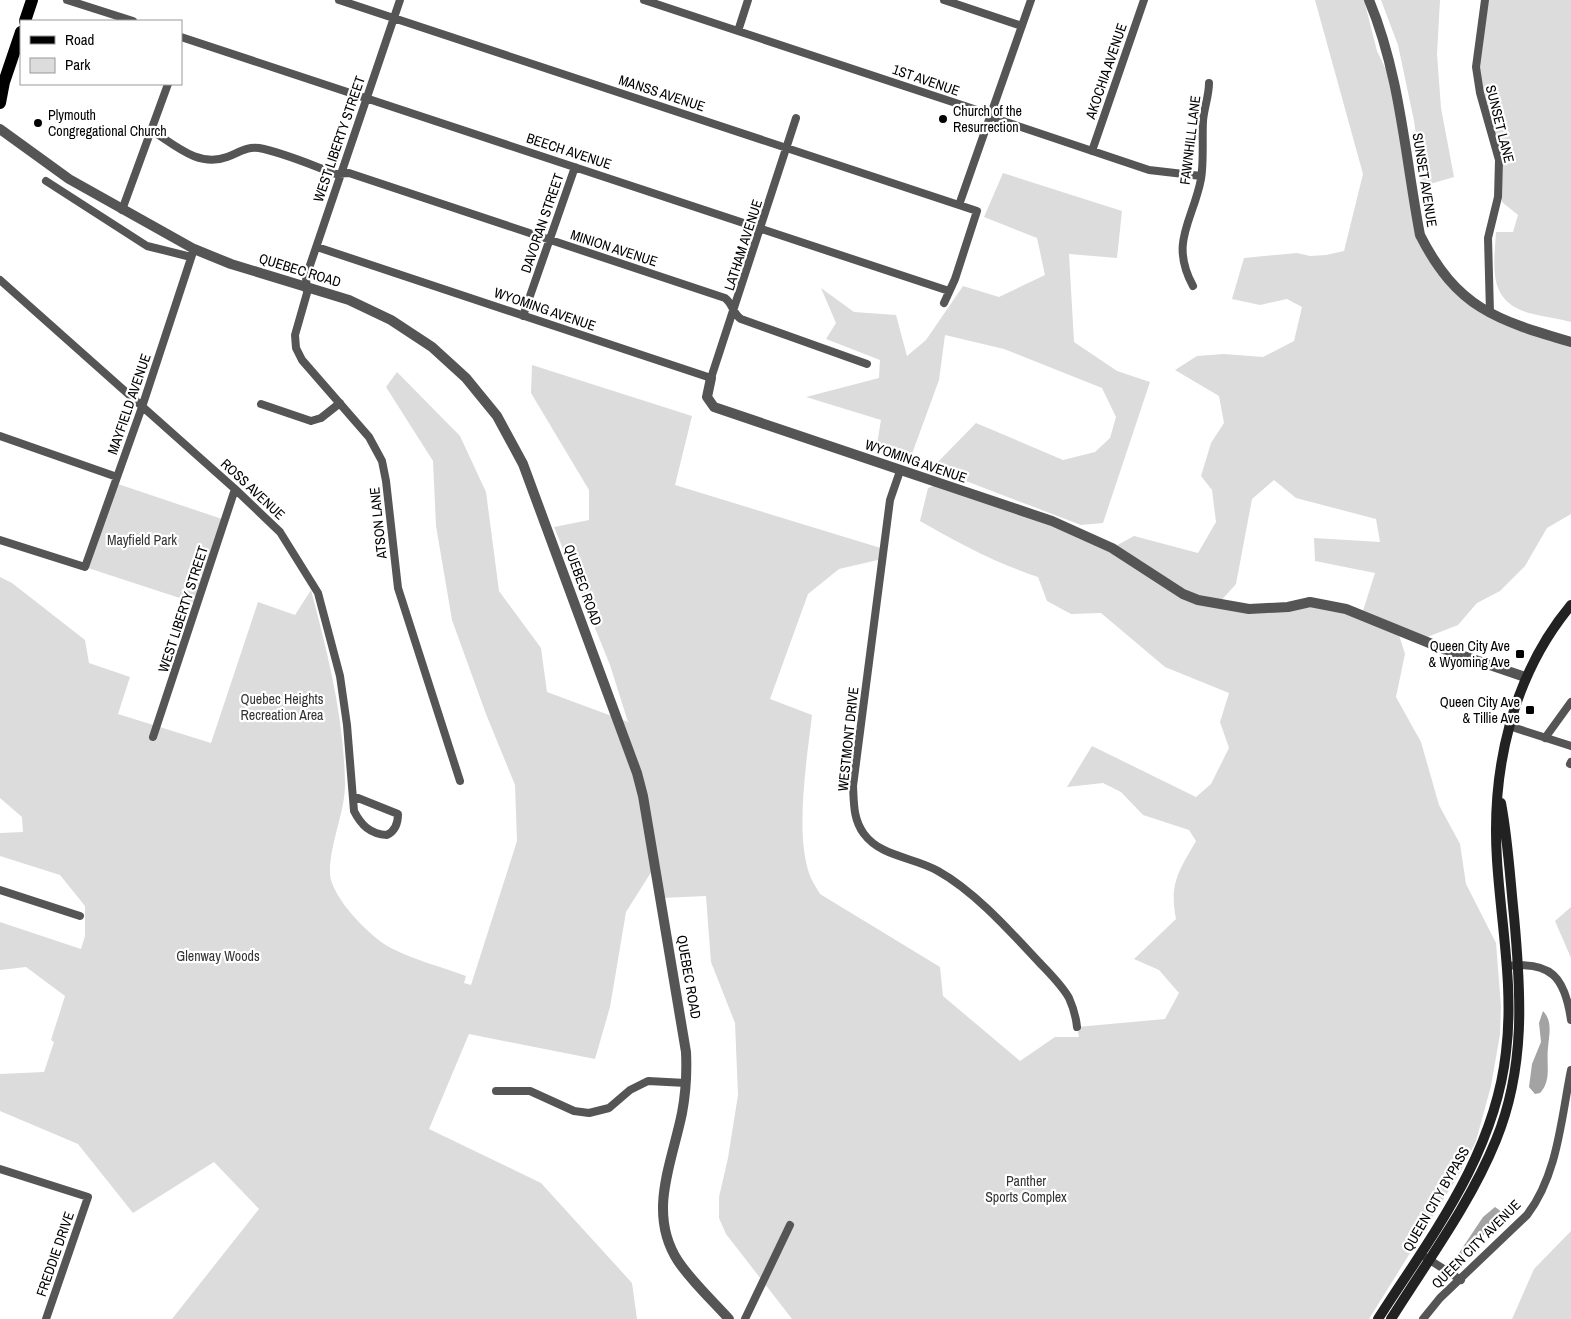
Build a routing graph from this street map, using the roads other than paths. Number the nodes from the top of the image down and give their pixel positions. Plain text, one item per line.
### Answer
1 (32, 0) edge
2 (67, 0) edge
3 (339, 0) edge
4 (400, 0) edge
5 (644, 0) edge
6 (748, 0) edge
7 (944, 0) edge
8 (1031, 0) edge
9 (1144, 0) edge
10 (1369, 0) edge
11 (1485, 0) edge
12 (394, 18) junction
13 (25, 20) edge
14 (130, 20) edge
15 (1022, 26) junction
16 (738, 31) junction
17 (20, 34) edge
18 (183, 37) edge
19 (1, 82) edge
20 (1209, 83) dead end
21 (168, 85) edge
22 (366, 97) junction
23 (0, 103) edge
24 (992, 115) junction
25 (796, 118) dead end
26 (0, 129) edge
27 (151, 130) junction
28 (788, 148) junction
29 (1092, 151) junction
30 (575, 166) junction
31 (341, 172) junction
32 (1201, 176) junction
33 (46, 181) dead end
34 (959, 205) junction
35 (122, 210) junction
36 (762, 228) junction
37 (550, 240) junction
38 (317, 247) junction
39 (192, 253) junction
40 (0, 280) edge
41 (306, 286) junction
42 (1193, 286) dead end
43 (949, 291) junction
44 (944, 303) dead end
45 (734, 311) junction
46 (1490, 313) junction
47 (523, 316) junction
48 (1571, 342) edge
49 (867, 364) dead end
50 (711, 378) junction
51 (340, 403) junction
52 (261, 404) dead end
53 (142, 406) junction
54 (0, 436) edge
55 (900, 471) junction
56 (117, 477) junction
57 (235, 489) junction
58 (0, 540) edge
59 (1571, 605) edge
60 (1525, 677) junction
61 (1571, 702) edge
62 (1509, 726) junction
63 (153, 737) dead end
64 (1545, 738) junction
65 (1571, 746) edge
66 (460, 781) dead end
67 (1499, 790) junction
68 (353, 796) junction
69 (0, 890) edge
70 (80, 916) dead end
71 (1518, 965) junction
72 (1507, 966) junction
73 (1571, 1020) edge
74 (1077, 1027) dead end
75 (1571, 1070) edge
76 (686, 1083) junction
77 (496, 1091) dead end
78 (0, 1169) edge
79 (790, 1224) dead end
80 (1425, 1257) junction
81 (1461, 1280) junction
82 (46, 1319) edge
83 (729, 1319) edge
84 (745, 1319) edge
85 (1378, 1319) edge
86 (1391, 1319) edge
87 (1423, 1319) edge

1 - 13 main road
2 - 14 street
3 - 12 street, MANSS AVENUE
4 - 12 street, WEST LIBERTY STREET
5 - 16 street, 1ST AVENUE
6 - 16 street
7 - 15 street
8 - 15 street
9 - 29 street, AKOCHIA AVENUE
10 - 46 street, SUNSET AVENUE
11 - 46 street, SUNSET LANE
12 - 22 street, WEST LIBERTY STREET
12 - 28 street, MANSS AVENUE
15 - 24 street
16 - 24 street, 1ST AVENUE
17 - 19 main road
18 - 22 street, BEECH AVENUE
19 - 23 main road
20 - 32 street, FAWNHILL LANE
21 - 27 street
22 - 30 street, BEECH AVENUE
22 - 31 street, WEST LIBERTY STREET
24 - 29 street, 1ST AVENUE
24 - 34 street
25 - 28 street, LATHAM AVENUE
26 - 35 street, QUEBEC ROAD
27 - 31 street, MINION AVENUE
27 - 35 street
28 - 34 street, MANSS AVENUE
28 - 36 street, LATHAM AVENUE
29 - 32 street, 1ST AVENUE
30 - 36 street, BEECH AVENUE
30 - 37 street, DAVORAN STREET
31 - 37 street, MINION AVENUE
31 - 38 street, WEST LIBERTY STREET
32 - 42 street, FAWNHILL LANE
33 - 39 street, QUEBEC ROAD
34 - 43 street, MANSS AVENUE
35 - 39 street, QUEBEC ROAD
36 - 43 street, BEECH AVENUE
36 - 45 street, LATHAM AVENUE
37 - 45 street, MINION AVENUE
37 - 47 street, DAVORAN STREET
38 - 41 street, WEST LIBERTY STREET
38 - 47 street, WYOMING AVENUE
39 - 41 street, QUEBEC ROAD
39 - 53 street, MAYFIELD AVENUE
40 - 53 street, ROSS AVENUE
41 - 51 street, ATSON LANE
41 - 76 street, QUEBEC ROAD
43 - 44 street
45 - 49 street, MINION AVENUE
45 - 50 street, LATHAM AVENUE
46 - 48 street, SUNSET AVENUE
47 - 50 street, WYOMING AVENUE
50 - 55 street, WYOMING AVENUE
51 - 52 street
51 - 66 street, ATSON LANE
53 - 56 street, MAYFIELD AVENUE
53 - 57 street, ROSS AVENUE
54 - 56 street
55 - 60 street, WYOMING AVENUE
55 - 74 street, WESTMONT DRIVE
56 - 58 street, MAYFIELD AVENUE
57 - 63 street, WEST LIBERTY STREET
57 - 68 street, ROSS AVENUE
59 - 60 main road
60 - 62 main road
61 - 64 street
62 - 64 street
62 - 67 main road
64 - 65 street
67 - 71 main road
67 - 72 main road
68 - 68 street, ROSS AVENUE
69 - 70 street
71 - 72 street
71 - 73 street
71 - 80 main road, QUEEN CITY BYPASS
72 - 80 main road, QUEEN CITY BYPASS
75 - 81 street, QUEEN CITY AVENUE
76 - 77 street
76 - 83 street, QUEBEC ROAD
78 - 82 street, FREDDIE DRIVE
79 - 84 street
80 - 81 street
80 - 85 main road, QUEEN CITY BYPASS
80 - 86 main road, QUEEN CITY AVENUE
81 - 87 street, QUEEN CITY AVENUE

